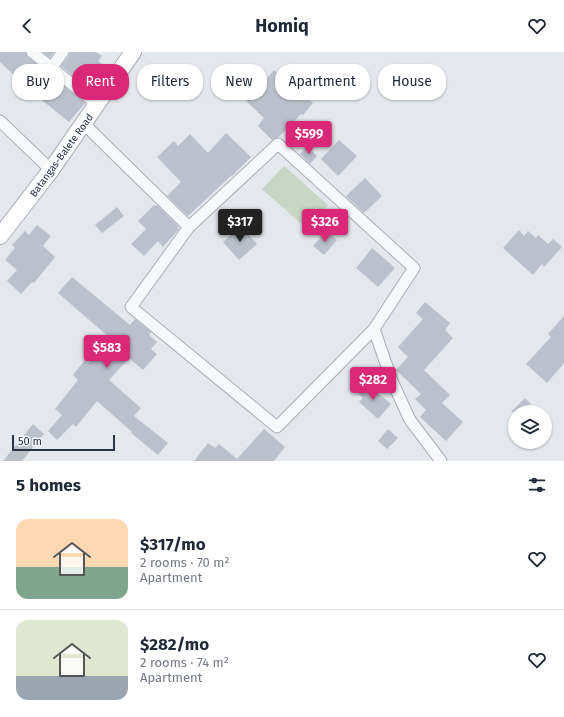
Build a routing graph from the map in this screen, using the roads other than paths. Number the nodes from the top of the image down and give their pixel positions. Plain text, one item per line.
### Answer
1 (32, 52) edge
2 (62, 52) edge
3 (133, 52) edge
4 (48, 64) edge
5 (54, 64) edge
6 (64, 77) edge
7 (98, 104) junction
8 (0, 121) edge
9 (84, 124) junction
10 (51, 170) junction
11 (189, 227) junction
12 (0, 236) edge
13 (374, 329) junction
14 (441, 461) edge

1 - 4 street
2 - 5 street
3 - 7 main road, Batangas-Balete Road
6 - 7 street
7 - 9 main road, Batangas-Balete Road
8 - 10 street
9 - 10 main road, Batangas-Balete Road
9 - 11 street
10 - 12 main road, Batangas-Balete Road
11 - 13 street
11 - 13 street
13 - 14 street

